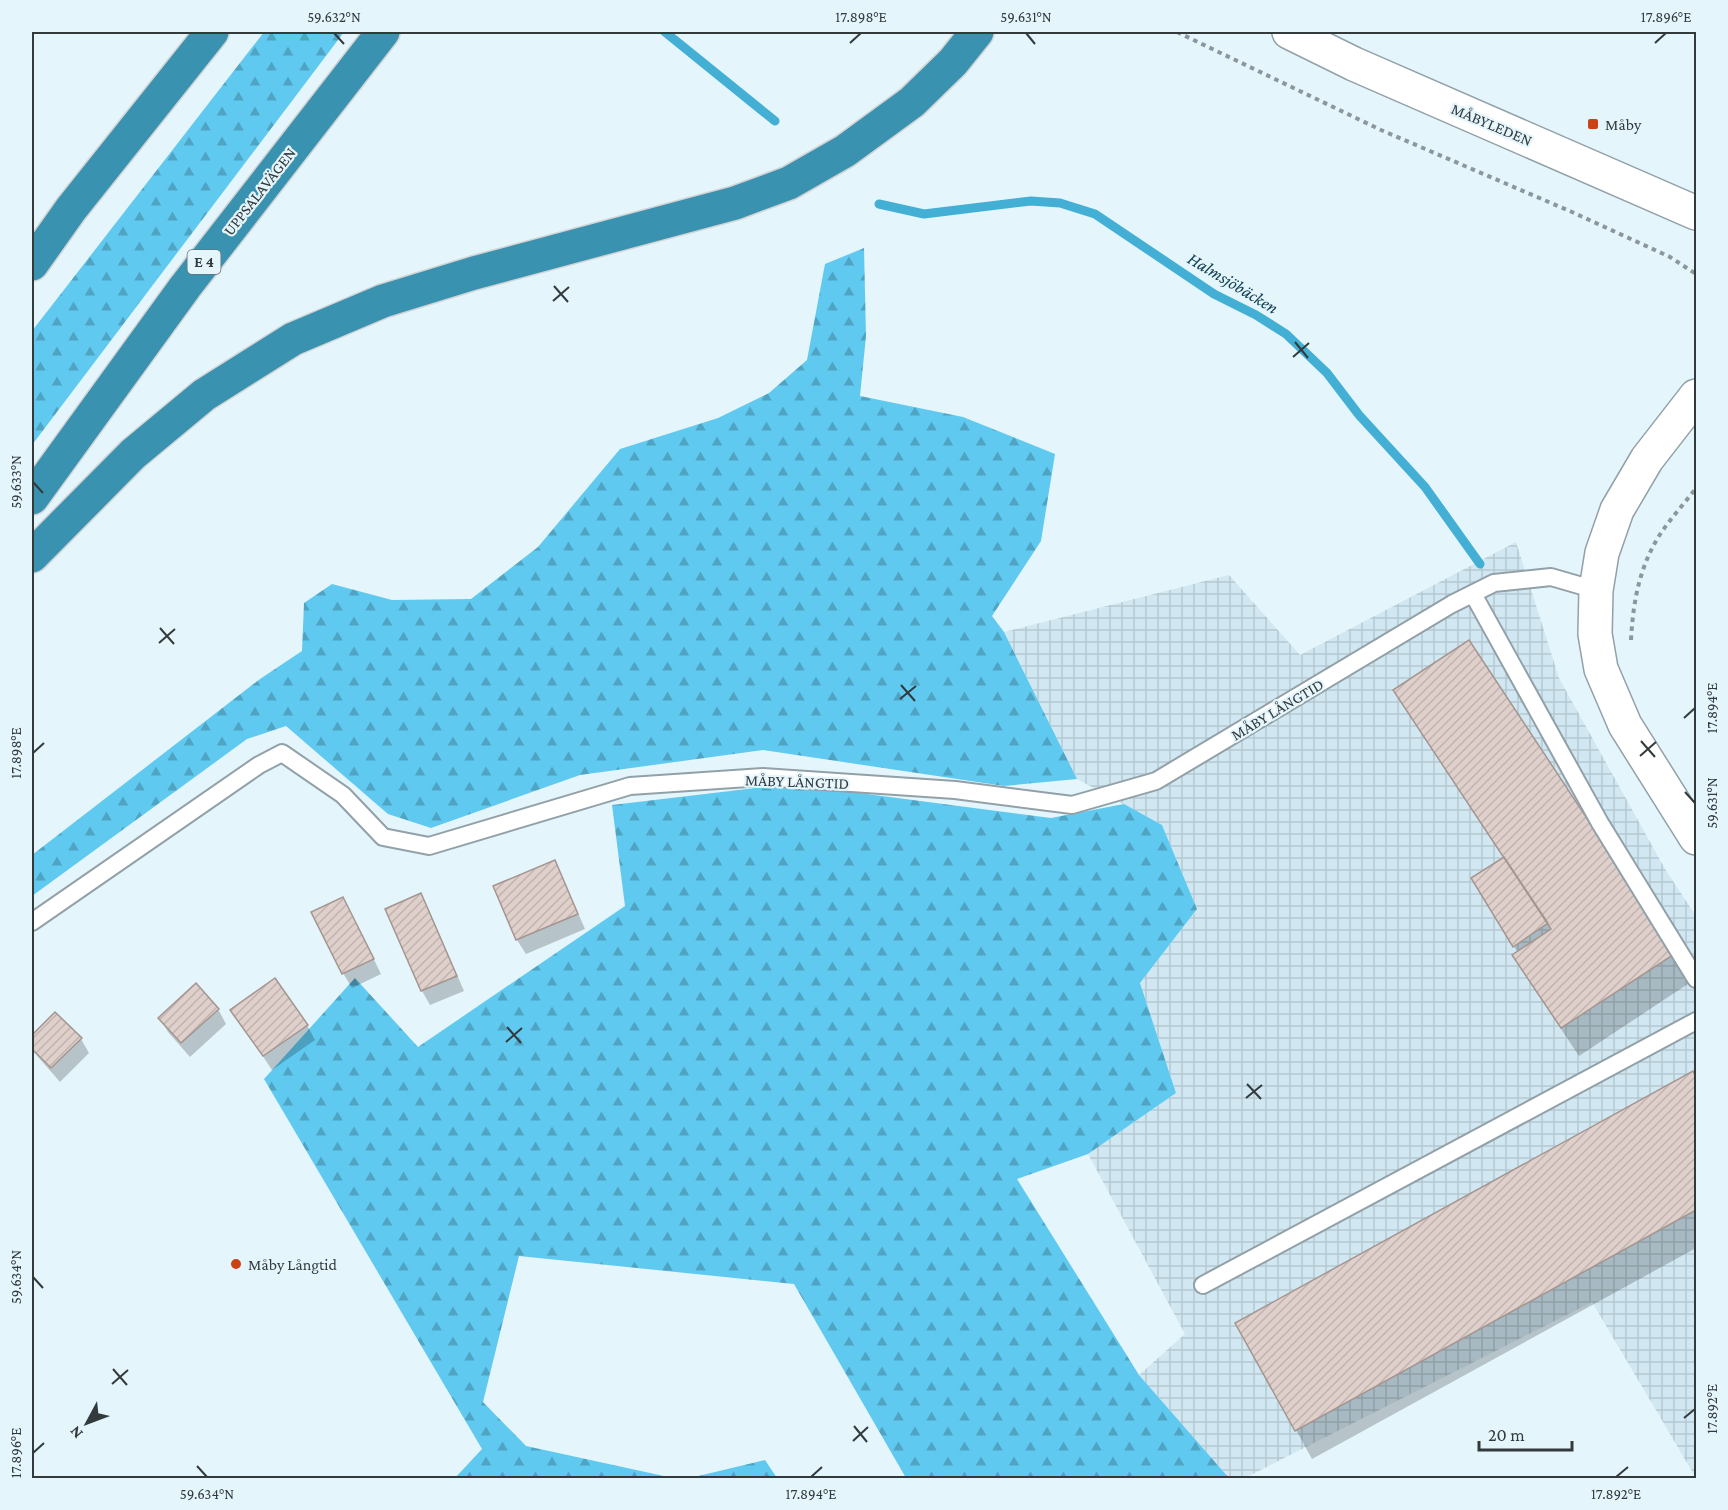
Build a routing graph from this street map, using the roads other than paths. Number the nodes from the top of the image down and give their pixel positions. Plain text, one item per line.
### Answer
1 (212, 32) edge
2 (383, 32) edge
3 (977, 32) edge
4 (1288, 32) edge
5 (1696, 213) edge
6 (32, 264) edge
7 (1696, 396) edge
8 (32, 498) edge
9 (32, 556) edge
10 (1596, 590) junction
11 (1473, 594) junction
12 (1696, 838) edge
13 (32, 922) edge
14 (1696, 979) edge
15 (1696, 1021) edge
16 (1203, 1285) dead end

1 - 6 highway
2 - 8 highway, UPPSALAVÄGEN / E 4
3 - 9 highway
4 - 5 street, MÅBYLEDEN
7 - 10 street
10 - 11 lane, MÅBY LÅNGTID
10 - 12 street
11 - 13 lane, MÅBY LÅNGTID
11 - 14 lane
15 - 16 lane

